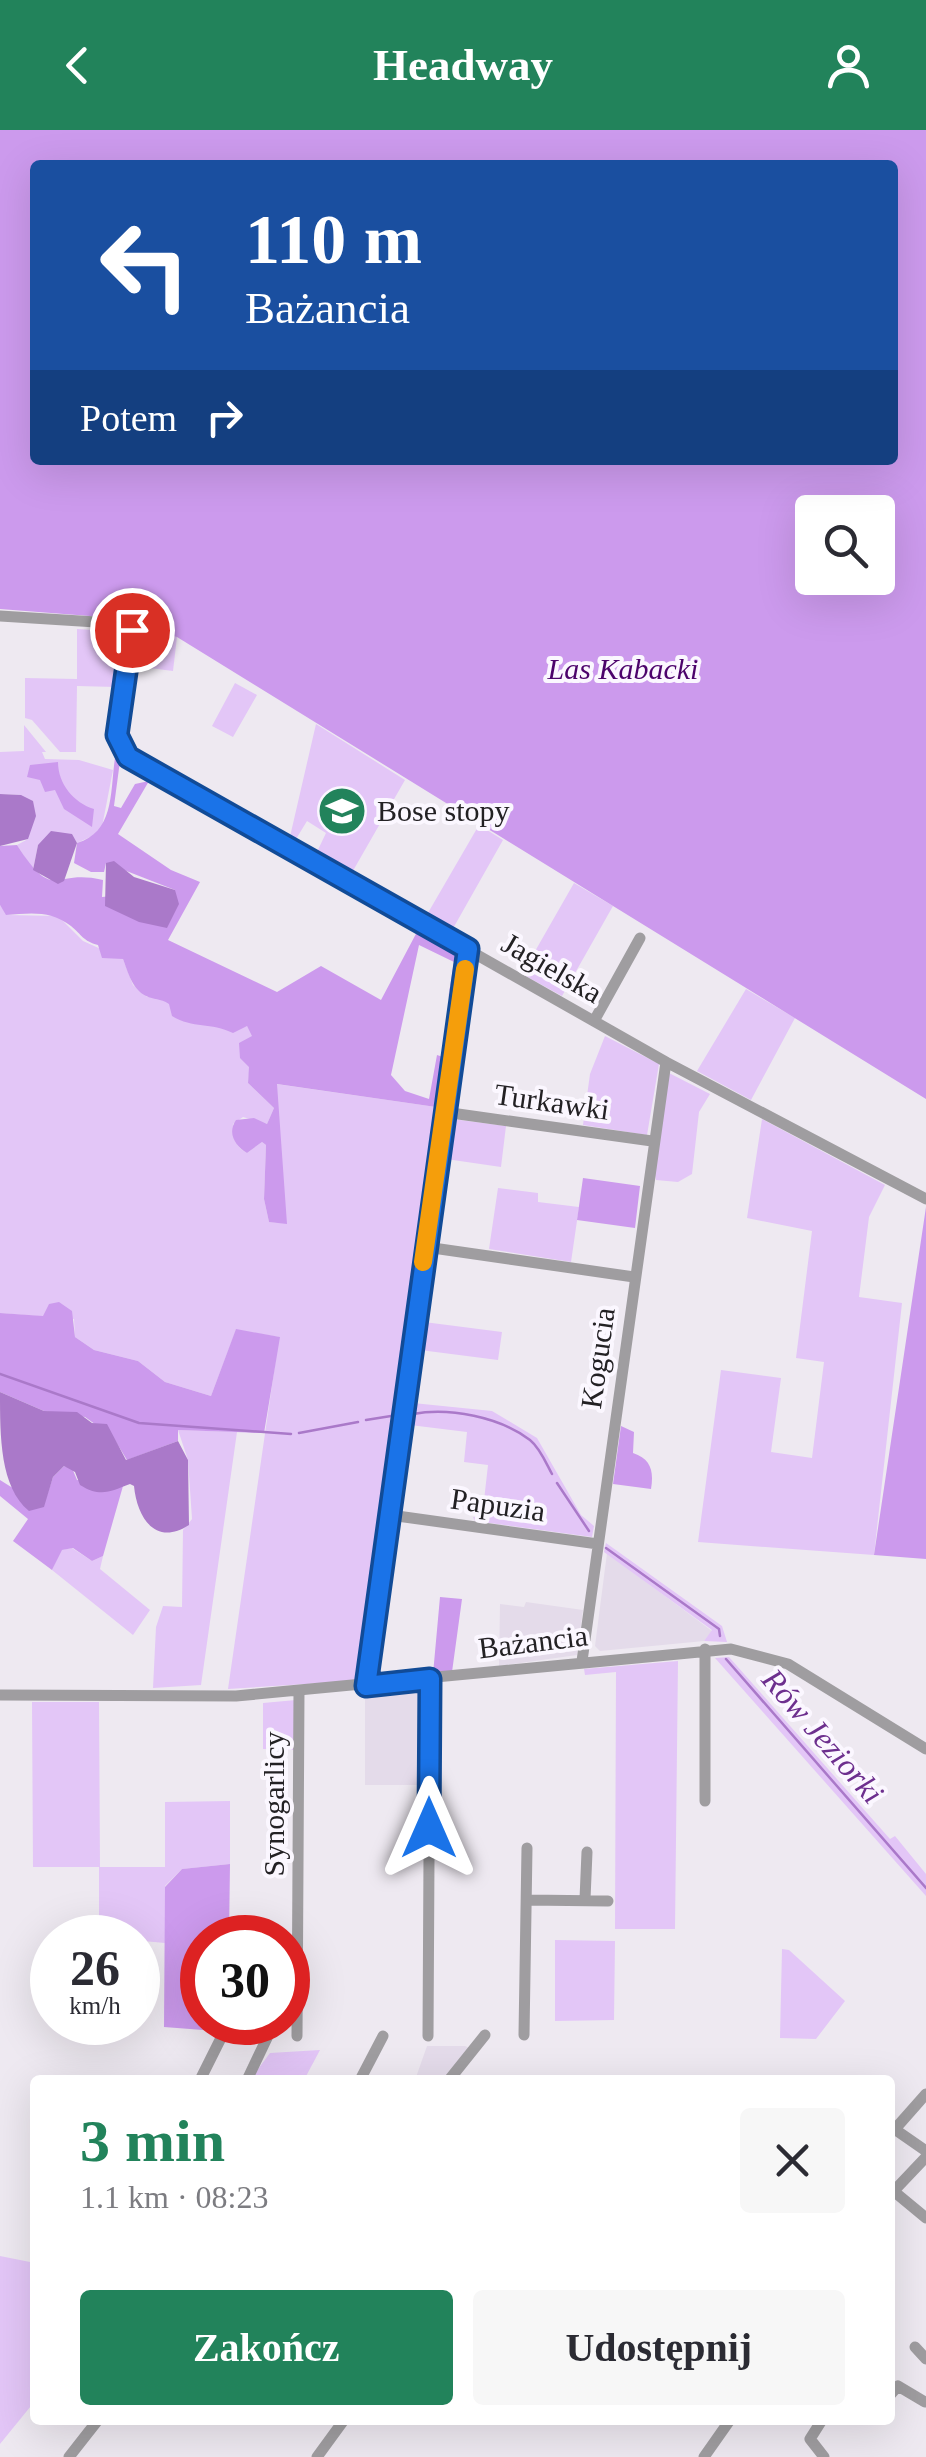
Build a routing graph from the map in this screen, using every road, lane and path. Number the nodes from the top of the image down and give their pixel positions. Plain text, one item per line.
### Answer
1 (0, 616) edge
2 (640, 938) dead end
3 (468, 949) junction
4 (594, 1021) junction
5 (666, 1062) junction
6 (444, 1112) junction
7 (652, 1141) junction
8 (926, 1199) edge
9 (426, 1246) junction
10 (634, 1277) junction
11 (390, 1514) junction
12 (598, 1544) junction
13 (705, 1649) junction
14 (582, 1661) junction
15 (430, 1679) junction
16 (366, 1686) junction
17 (300, 1692) junction
18 (0, 1694) edge
19 (926, 1748) edge
20 (705, 1801) dead end
21 (527, 1848) dead end
22 (587, 1852) dead end
23 (585, 1899) junction
24 (528, 1900) junction
25 (608, 1901) dead end
26 (298, 1915) edge
27 (486, 2035) dead end
28 (524, 2035) dead end
29 (384, 2036) dead end
30 (428, 2036) dead end
31 (218, 2045) edge
32 (264, 2045) edge
33 (202, 2075) edge
34 (249, 2075) edge
35 (363, 2075) edge
36 (453, 2075) edge
37 (926, 2094) edge
38 (895, 2125) edge
39 (895, 2130) edge
40 (926, 2154) edge
41 (895, 2187) edge
42 (895, 2194) edge
43 (926, 2218) edge
44 (915, 2347) dead end
45 (926, 2359) edge
46 (895, 2389) edge
47 (926, 2402) edge
48 (94, 2425) edge
49 (340, 2425) edge
50 (726, 2425) edge
51 (819, 2425) edge
52 (69, 2457) edge
53 (316, 2457) edge
54 (704, 2457) edge
55 (824, 2457) edge

1 - 3 street, Jagielska
2 - 4 street
3 - 4 street, Jagielska
3 - 6 street
4 - 5 street, Jagielska
5 - 7 street, Kogucia
5 - 8 street, Jagielska
6 - 7 street, Turkawki
6 - 9 street
7 - 10 street, Kogucia
9 - 10 street
9 - 11 street
10 - 12 street, Kogucia
11 - 12 street, Papuzia
11 - 16 street
12 - 14 street, Kogucia
13 - 14 street, Bażancia
13 - 19 street, Bażancia
13 - 20 street
14 - 15 street, Bażancia
15 - 16 street, Bażancia
15 - 30 street
16 - 17 street, Bażancia
17 - 18 street, Bażancia
17 - 26 street, Synogarlicy
21 - 24 street
22 - 23 street
23 - 24 street
23 - 25 street
24 - 28 street
27 - 36 street
29 - 35 street
31 - 33 street
32 - 34 street
37 - 38 street
39 - 40 street
40 - 41 street
42 - 43 street
44 - 45 street
46 - 47 street
48 - 52 street
49 - 53 street
50 - 54 street
51 - 55 street

